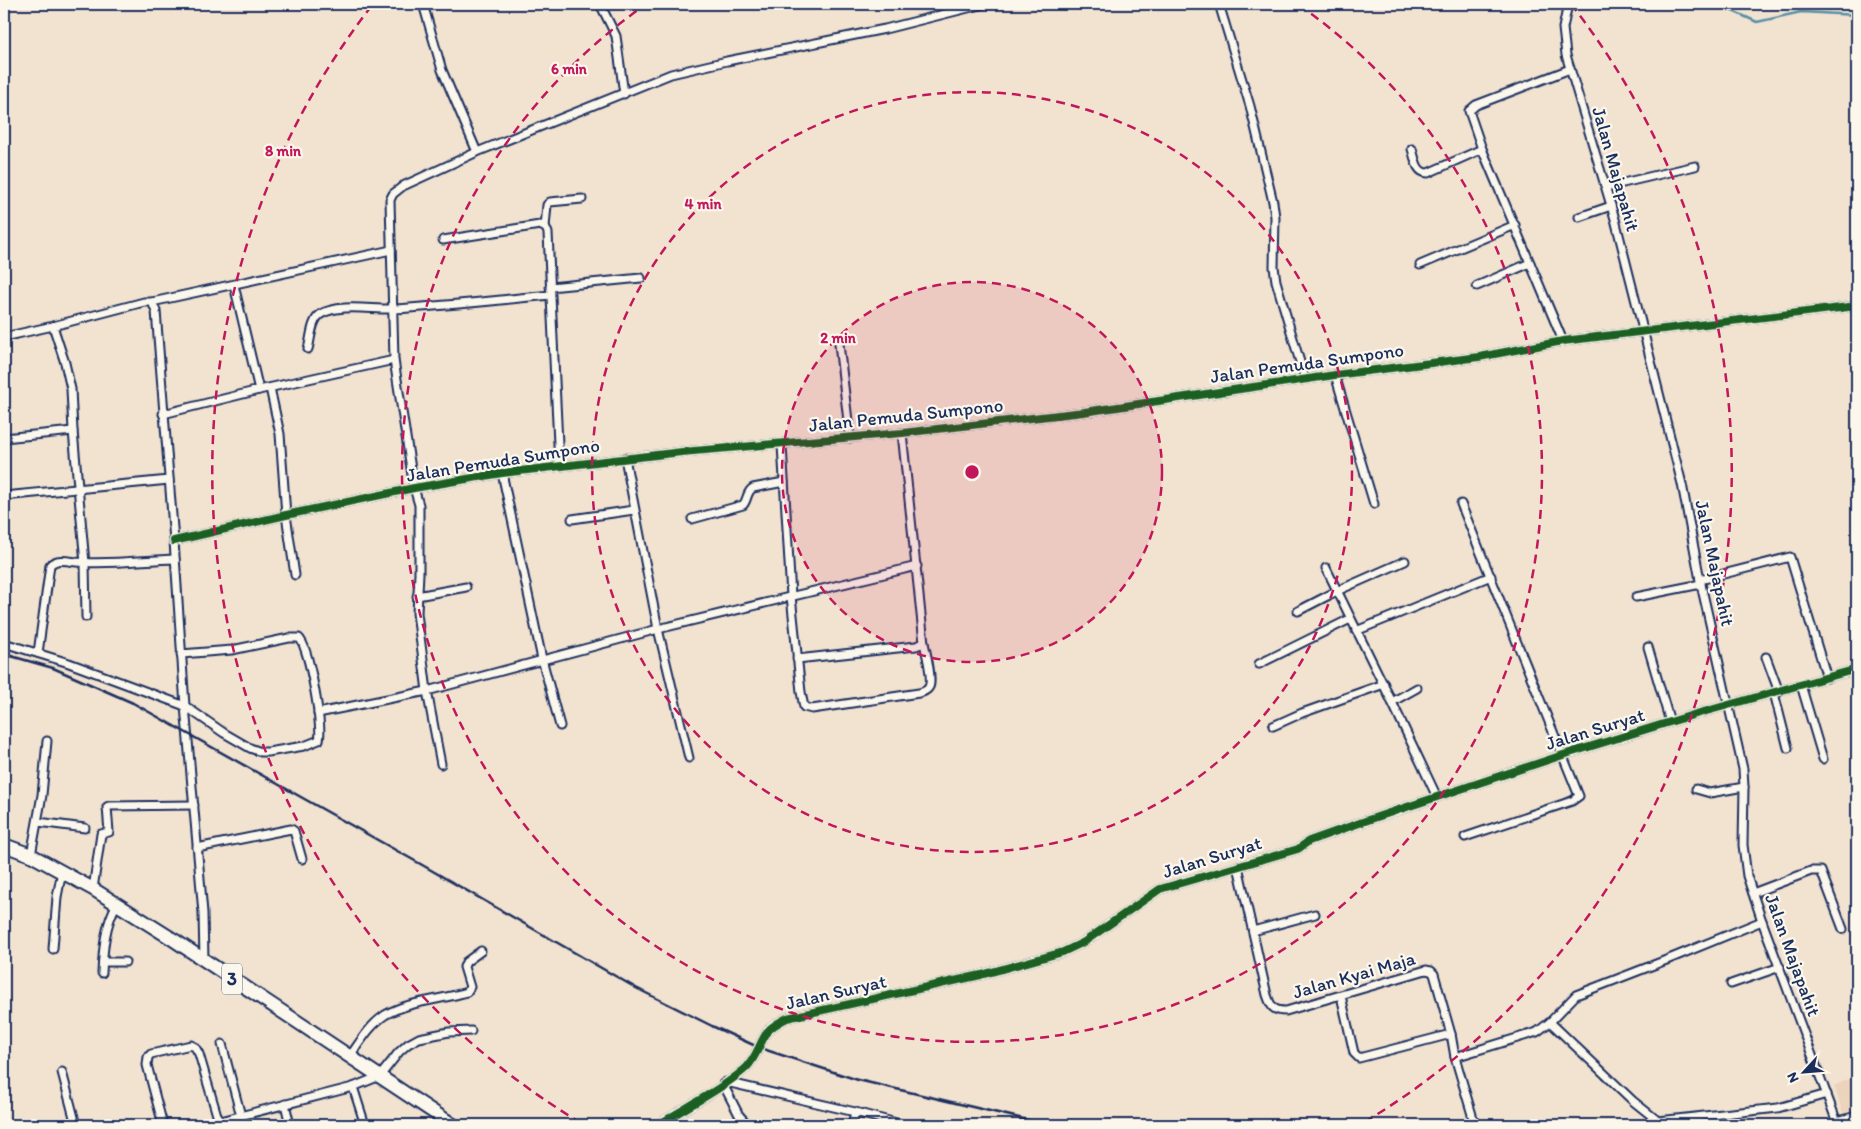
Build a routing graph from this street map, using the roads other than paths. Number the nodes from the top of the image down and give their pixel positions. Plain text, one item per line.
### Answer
1 (423, 4) edge
2 (600, 4) edge
3 (984, 4) edge
4 (1219, 4) edge
5 (1568, 4) edge
6 (1570, 68) junction
7 (624, 94) junction
8 (1412, 148) dead end
9 (1482, 149) junction
10 (477, 152) junction
11 (1695, 166) dead end
12 (1606, 188) junction
13 (582, 199) dead end
14 (1611, 206) junction
15 (1579, 217) dead end
16 (1515, 225) junction
17 (545, 227) junction
18 (443, 240) dead end
19 (391, 250) junction
20 (1530, 262) junction
21 (1420, 265) dead end
22 (641, 278) dead end
23 (234, 285) junction
24 (1477, 286) dead end
25 (550, 287) junction
26 (550, 295) junction
27 (152, 302) junction
28 (1857, 306) edge
29 (392, 309) junction
30 (54, 326) junction
31 (1644, 332) junction
32 (4, 337) edge
33 (1563, 341) junction
34 (839, 344) dead end
35 (308, 349) dead end
36 (394, 360) junction
37 (1335, 375) junction
38 (1305, 379) junction
39 (270, 388) junction
40 (259, 390) junction
41 (163, 414) junction
42 (73, 431) junction
43 (902, 433) junction
44 (4, 438) edge
45 (850, 438) junction
46 (782, 445) junction
47 (625, 458) junction
48 (559, 465) junction
49 (502, 473) junction
50 (169, 480) junction
51 (784, 482) junction
52 (414, 488) junction
53 (78, 489) junction
54 (4, 496) edge
55 (1374, 504) dead end
56 (1461, 504) dead end
57 (634, 510) junction
58 (286, 515) junction
59 (572, 519) dead end
60 (692, 519) dead end
61 (174, 541) junction
62 (176, 559) junction
63 (1405, 561) dead end
64 (85, 563) junction
65 (917, 566) junction
66 (1326, 568) dead end
67 (295, 574) dead end
68 (1491, 576) junction
69 (1701, 582) junction
70 (466, 587) dead end
71 (1337, 591) junction
72 (417, 596) junction
73 (791, 596) junction
74 (1636, 597) dead end
75 (1298, 611) dead end
76 (86, 617) dead end
77 (1350, 619) junction
78 (658, 629) junction
79 (1356, 631) junction
80 (4, 643) edge
81 (924, 643) junction
82 (1648, 647) dead end
83 (38, 653) junction
84 (181, 654) junction
85 (1766, 657) dead end
86 (542, 659) junction
87 (797, 660) junction
88 (1259, 664) dead end
89 (1857, 669) edge
90 (1827, 678) junction
91 (1384, 684) junction
92 (1801, 686) junction
93 (1417, 688) dead end
94 (427, 691) junction
95 (1776, 692) junction
96 (1392, 702) junction
97 (1729, 705) junction
98 (185, 706) junction
99 (318, 713) junction
100 (1670, 722) junction
101 (560, 726) dead end
102 (1273, 726) dead end
103 (47, 742) dead end
104 (1788, 748) dead end
105 (1562, 756) junction
106 (688, 758) dead end
107 (1823, 759) dead end
108 (441, 764) dead end
109 (1744, 787) junction
110 (1696, 789) dead end
111 (1437, 797) junction
112 (194, 805) junction
113 (38, 822) junction
114 (85, 828) dead end
115 (1465, 837) dead end
116 (4, 844) edge
117 (197, 848) junction
118 (31, 855) junction
119 (302, 859) dead end
120 (1238, 866) junction
121 (62, 871) junction
122 (93, 889) junction
123 (1753, 893) junction
124 (117, 904) junction
125 (1315, 914) dead end
126 (1762, 921) junction
127 (1843, 929) dead end
128 (1253, 930) junction
129 (53, 949) dead end
130 (481, 951) dead end
131 (204, 961) junction
132 (103, 962) junction
133 (125, 962) dead end
134 (1780, 967) junction
135 (102, 973) dead end
136 (1731, 984) dead end
137 (1341, 996) junction
138 (1552, 1019) junction
139 (471, 1031) dead end
140 (1451, 1034) junction
141 (222, 1044) dead end
142 (350, 1056) junction
143 (1455, 1057) junction
144 (62, 1072) dead end
145 (380, 1076) junction
146 (725, 1083) junction
147 (353, 1087) junction
148 (1827, 1094) junction
149 (284, 1104) junction
150 (855, 1112) junction
151 (241, 1116) junction
152 (1857, 1116) edge
153 (218, 1122) junction
154 (1659, 1123) edge
155 (1837, 1123) edge
156 (76, 1125) edge
157 (163, 1125) edge
158 (209, 1125) edge
159 (290, 1125) edge
160 (366, 1125) edge
161 (453, 1125) edge
162 (658, 1125) edge
163 (748, 1125) edge
164 (852, 1125) edge
165 (904, 1125) edge
166 (1474, 1125) edge

1 - 10 street
2 - 7 street
3 - 7 street
4 - 38 street
5 - 6 street, Jalan Majapahit
6 - 9 street
6 - 12 street, Jalan Majapahit
7 - 10 street
8 - 9 street
9 - 16 street
10 - 19 street
11 - 12 street
12 - 14 street, Jalan Majapahit
13 - 17 street
14 - 15 street
14 - 31 street, Jalan Majapahit
16 - 20 street
16 - 21 street
17 - 18 street
17 - 25 street
19 - 23 street
19 - 29 street
20 - 24 street
20 - 33 street
22 - 25 street
23 - 27 street
23 - 40 street
25 - 26 street
26 - 29 street
26 - 48 street
27 - 30 street
27 - 41 street
28 - 31 street, Jalan Pemuda Sumpono
29 - 35 street
29 - 36 street
30 - 32 street
30 - 42 street
31 - 33 street, Jalan Pemuda Sumpono
31 - 69 street, Jalan Majapahit
33 - 37 street, Jalan Pemuda Sumpono
34 - 45 street
36 - 39 street
36 - 52 street
37 - 38 street, Jalan Pemuda Sumpono
37 - 55 street
38 - 43 street, Jalan Pemuda Sumpono
39 - 40 street
39 - 58 street
40 - 41 street
41 - 50 street
42 - 44 street
42 - 53 street
43 - 45 street, Jalan Pemuda Sumpono
43 - 65 street
45 - 46 street, Jalan Pemuda Sumpono
46 - 47 street, Jalan Pemuda Sumpono
46 - 51 street
47 - 48 street, Jalan Pemuda Sumpono
47 - 57 street
48 - 49 street, Jalan Pemuda Sumpono
49 - 52 street, Jalan Pemuda Sumpono
49 - 86 street
50 - 53 street
50 - 61 street
51 - 60 street
51 - 73 street
52 - 58 street, Jalan Pemuda Sumpono
52 - 72 street
53 - 54 street
53 - 64 street
56 - 68 street
57 - 59 street
57 - 78 street
58 - 61 street, Jalan Pemuda Sumpono
58 - 67 street
61 - 62 street
62 - 64 street
62 - 84 street
63 - 71 street
64 - 76 street
64 - 83 street
65 - 73 street
65 - 81 street
66 - 71 street
68 - 79 street
68 - 105 street
69 - 74 street
69 - 90 street
69 - 97 street, Jalan Majapahit
70 - 72 street
71 - 75 street
71 - 77 street
72 - 94 street
73 - 78 street
73 - 87 street
77 - 79 street
77 - 88 street
78 - 86 street
78 - 106 street
79 - 91 street
80 - 83 street
81 - 87 street
81 - 87 street
82 - 100 street
83 - 98 street
84 - 98 street
84 - 99 street
85 - 95 street
86 - 94 street
86 - 101 street
89 - 90 street, Jalan Suryat
90 - 92 street, Jalan Suryat
91 - 96 street
91 - 102 street
92 - 95 street, Jalan Suryat
92 - 107 street
93 - 96 street
94 - 99 street
94 - 108 street
95 - 97 street, Jalan Suryat
95 - 104 street
96 - 111 street
97 - 100 street, Jalan Suryat
97 - 109 street, Jalan Majapahit
98 - 99 street
98 - 112 street
100 - 105 street, Jalan Suryat
103 - 113 street
105 - 111 street, Jalan Suryat
105 - 115 street
109 - 110 street
109 - 123 street, Jalan Majapahit
111 - 120 street, Jalan Suryat
112 - 117 street
112 - 122 street
113 - 114 street
113 - 118 street
116 - 118 highway, 3
117 - 119 street
117 - 131 street
118 - 121 highway, 3
120 - 128 street, Jalan Kyai Maja
120 - 146 street, Jalan Suryat
121 - 122 highway, 3
121 - 129 street
122 - 124 highway, 3
123 - 126 street, Jalan Majapahit
123 - 127 street
124 - 131 highway, 3
124 - 132 street
125 - 128 street
126 - 134 street, Jalan Majapahit
126 - 138 street
128 - 137 street, Jalan Kyai Maja
130 - 142 street
131 - 142 highway, 3
132 - 133 street
132 - 135 street
134 - 136 street
134 - 148 street, Jalan Majapahit
137 - 140 street
137 - 140 street, Jalan Kyai Maja
138 - 143 street
138 - 154 street
139 - 145 street
140 - 143 street, Jalan Kyai Maja
141 - 151 street
142 - 145 highway, 3
143 - 166 street, Jalan Kyai Maja
144 - 156 street
145 - 147 street
145 - 161 highway, 3
146 - 150 street
146 - 162 street, Jalan Suryat
146 - 163 street
147 - 149 street
147 - 160 street
148 - 154 street
148 - 155 street, Jalan Majapahit
149 - 151 street
149 - 159 street
150 - 164 street
150 - 165 street
151 - 153 street
152 - 155 street
153 - 157 street
153 - 158 street

